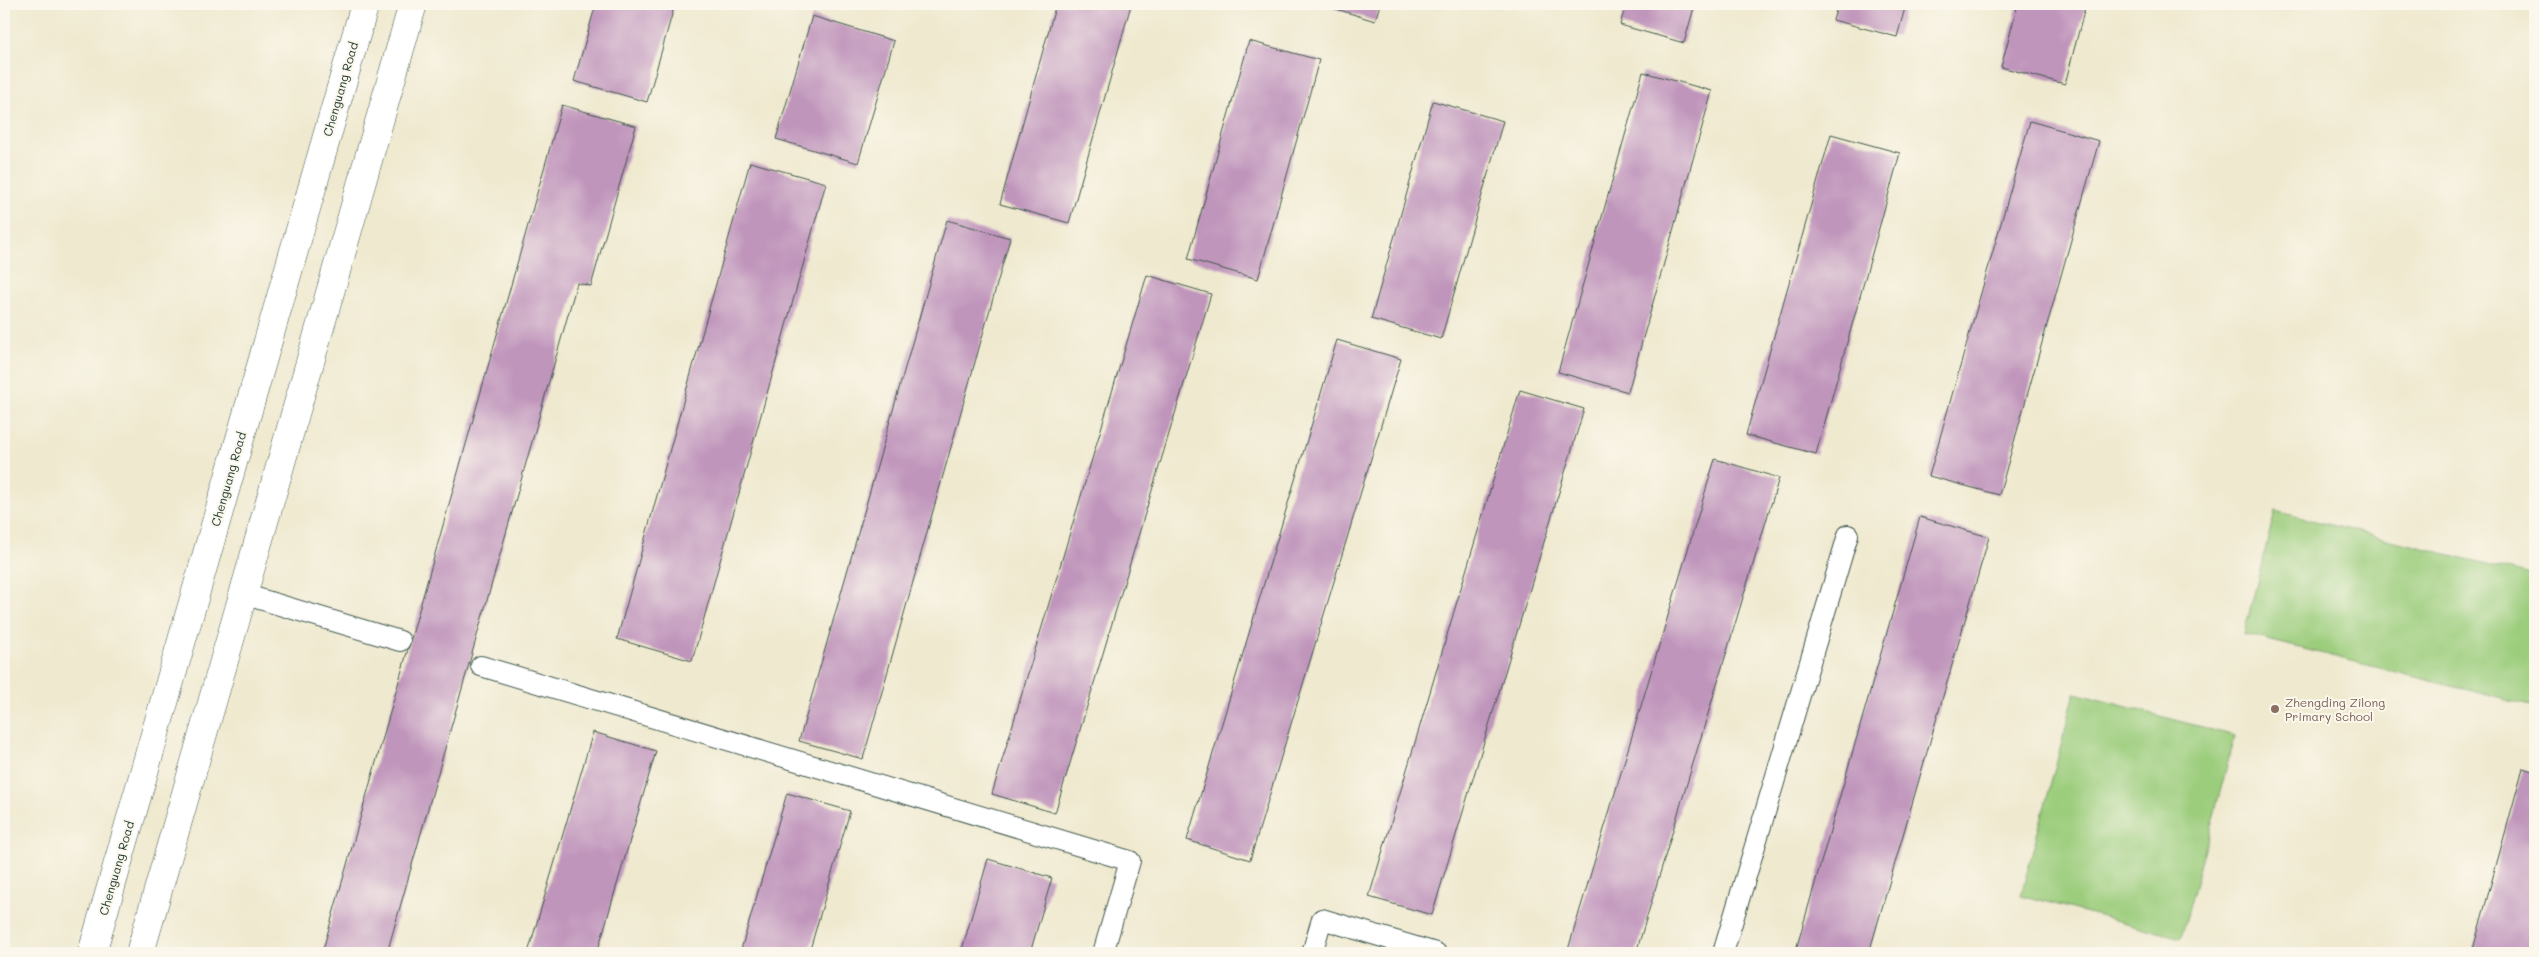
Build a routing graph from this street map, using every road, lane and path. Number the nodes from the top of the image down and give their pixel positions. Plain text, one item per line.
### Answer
1 (365, 4) edge
2 (413, 4) edge
3 (1848, 535) dead end
4 (243, 594) junction
5 (400, 641) dead end
6 (481, 666) dead end
7 (92, 953) edge
8 (140, 953) edge
9 (1103, 953) edge
10 (1312, 953) edge
11 (1436, 953) edge
12 (1723, 953) edge

1 - 7 main road, Chenguang Road
2 - 4 main road
3 - 12 lane
4 - 5 lane
4 - 8 main road
6 - 9 lane
10 - 11 lane

